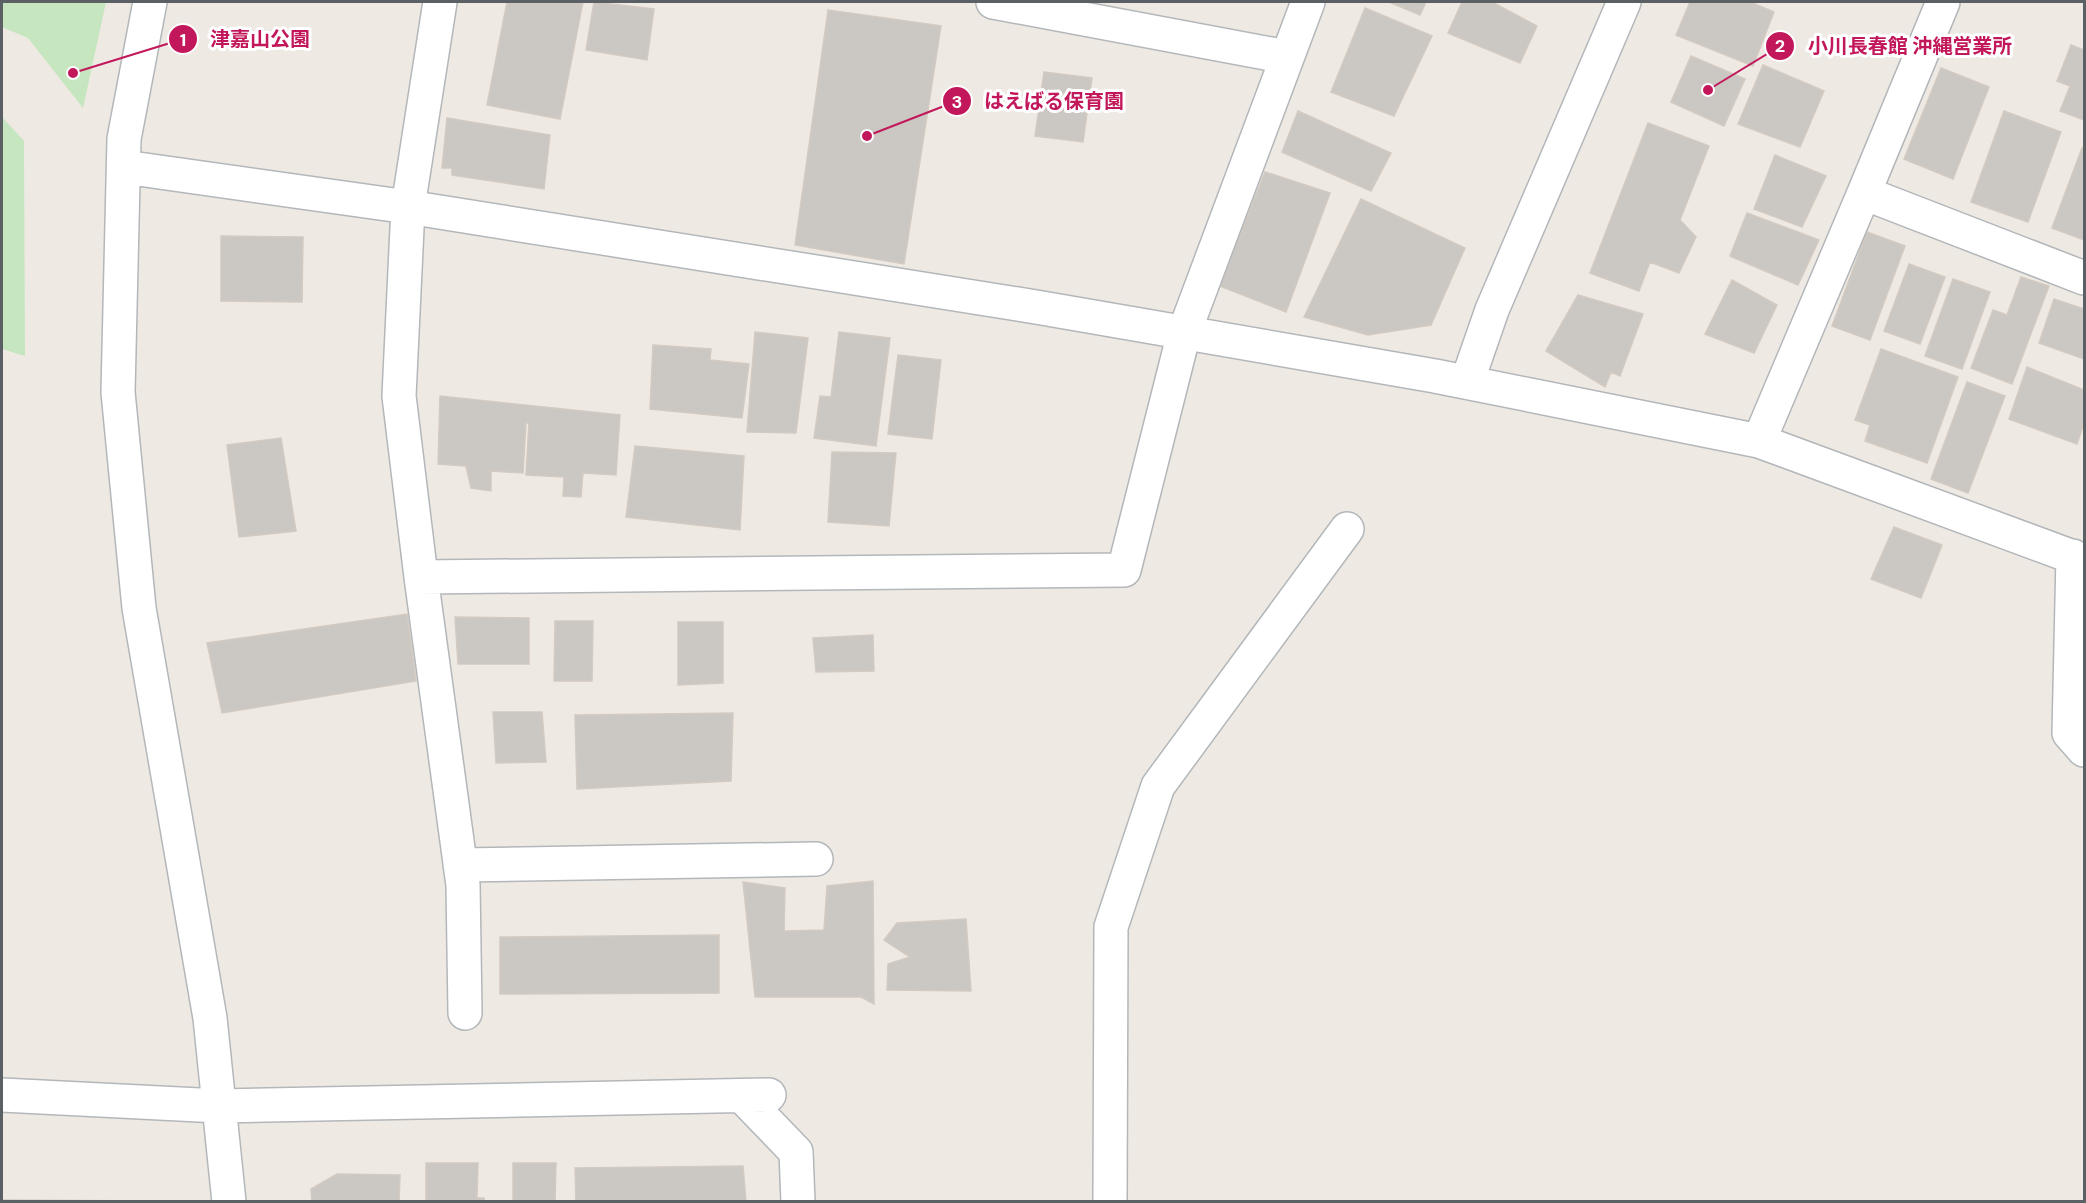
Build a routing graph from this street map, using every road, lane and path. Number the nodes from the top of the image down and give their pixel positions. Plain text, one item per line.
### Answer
1 (150, 2) edge
2 (441, 2) edge
3 (993, 2) edge
4 (1308, 2) edge
5 (1624, 2) edge
6 (1943, 2) edge
7 (1287, 57) junction
8 (124, 167) junction
9 (1864, 193) junction
10 (408, 207) junction
11 (2085, 278) edge
12 (1184, 333) junction
13 (1467, 382) junction
14 (1759, 441) junction
15 (1347, 530) dead end
16 (2079, 558) edge
17 (421, 577) junction
18 (2085, 750) edge
19 (816, 859) dead end
20 (460, 865) junction
21 (465, 1013) dead end
22 (2, 1095) edge
23 (219, 1106) junction
24 (229, 1202) edge
25 (798, 1202) edge
26 (1110, 1202) edge

1 - 8 street
2 - 10 street
3 - 7 street
4 - 7 street
5 - 13 street
6 - 9 street
7 - 12 street
8 - 10 street
8 - 23 street
9 - 11 street
9 - 14 street
10 - 12 street
10 - 17 street
12 - 13 street
12 - 17 street
13 - 14 street
14 - 16 street
15 - 26 street
16 - 18 street
17 - 20 street
19 - 20 street
20 - 21 street
22 - 23 street
23 - 24 street
23 - 25 street

